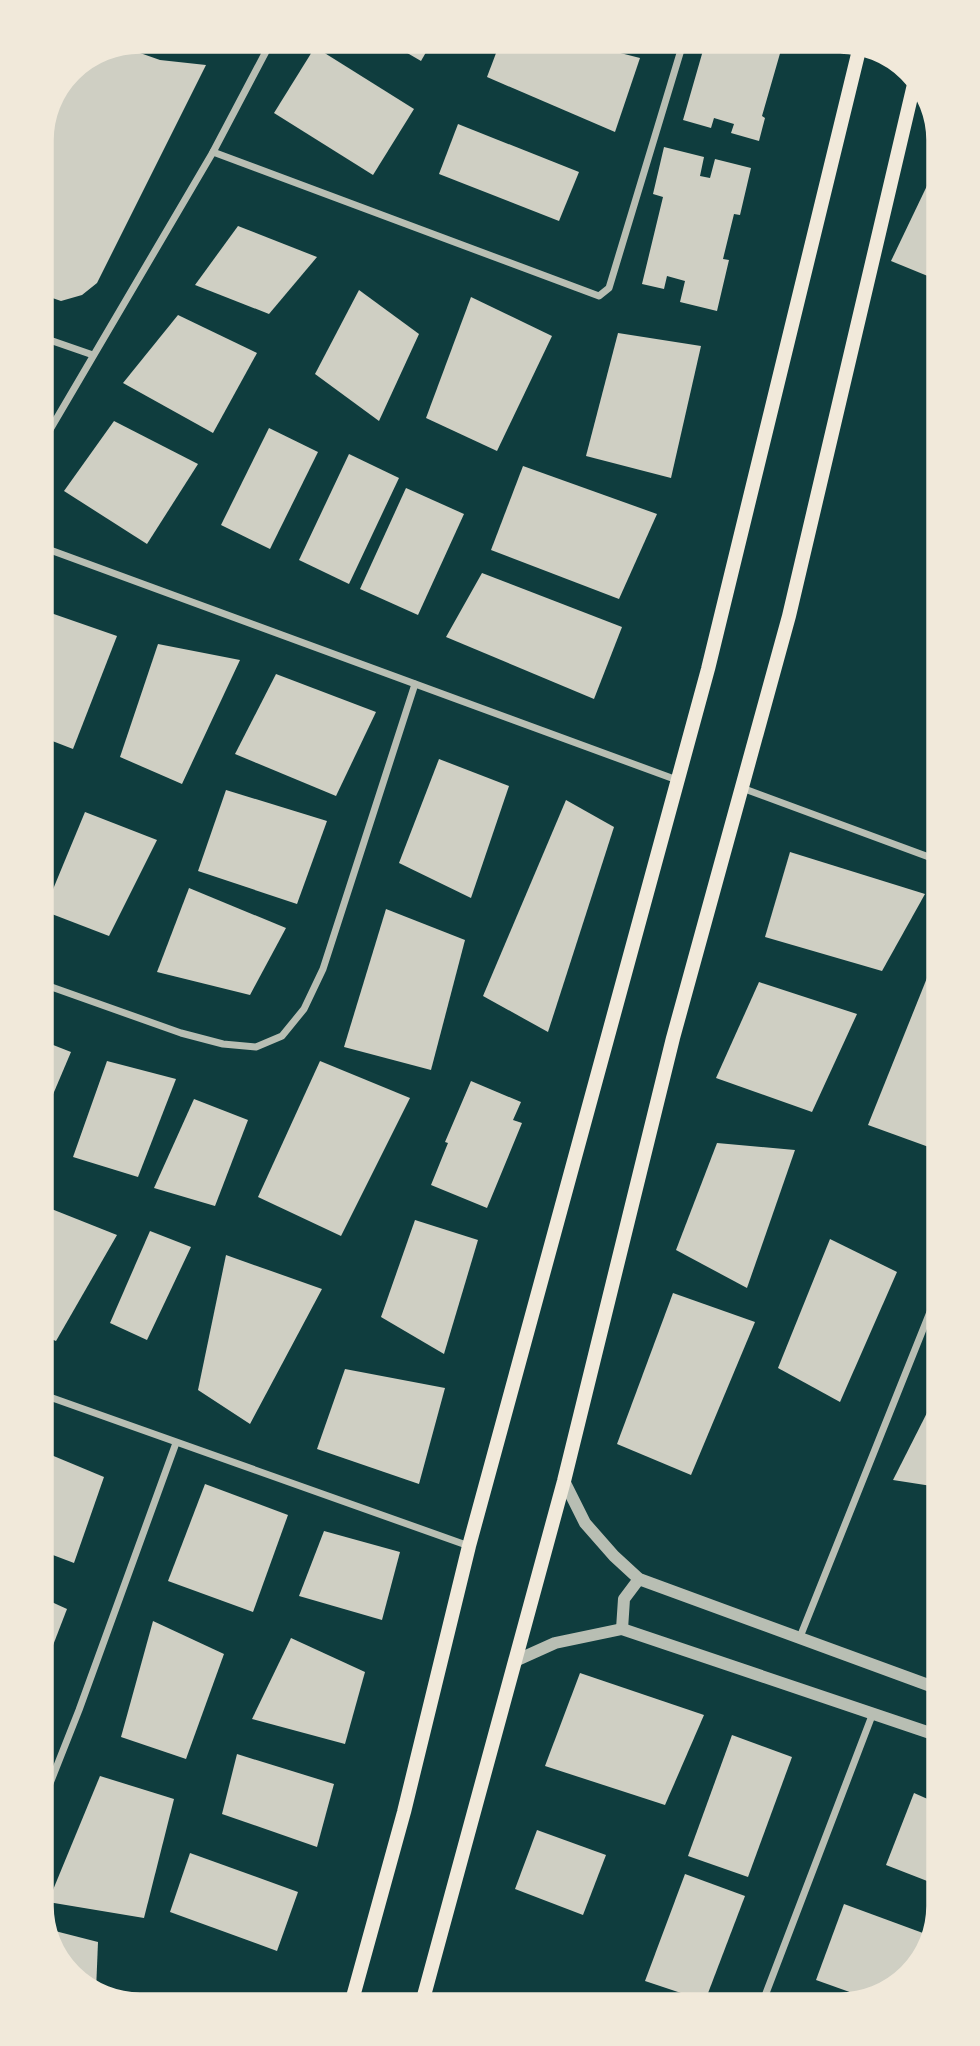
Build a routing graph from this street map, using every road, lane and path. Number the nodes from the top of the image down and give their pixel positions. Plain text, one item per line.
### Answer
1 (266, 52) edge
2 (680, 53) edge
3 (858, 54) edge
4 (912, 91) edge
5 (214, 152) junction
6 (53, 341) edge
7 (93, 355) junction
8 (53, 425) edge
9 (53, 551) edge
10 (415, 684) junction
11 (677, 780) junction
12 (741, 788) junction
13 (928, 857) edge
14 (53, 987) edge
15 (928, 1317) edge
16 (52, 1398) edge
17 (176, 1443) junction
18 (564, 1481) junction
19 (469, 1546) junction
20 (639, 1579) junction
21 (622, 1629) junction
22 (800, 1637) junction
23 (515, 1661) junction
24 (928, 1685) edge
25 (873, 1713) junction
26 (928, 1732) edge
27 (52, 1778) edge
28 (354, 1993) edge
29 (425, 1993) edge
30 (766, 1994) edge

1 - 5 street
2 - 5 street
3 - 11 main road
4 - 12 main road
5 - 7 street
6 - 7 street
7 - 8 street
9 - 10 street
10 - 11 street
10 - 14 street
11 - 19 main road
12 - 13 street
12 - 18 main road
15 - 22 street
16 - 17 street
17 - 19 street
17 - 27 street
18 - 20 street
18 - 23 main road
19 - 28 main road
20 - 21 street
20 - 22 street
21 - 23 street
21 - 25 street
22 - 24 street
23 - 29 main road
25 - 26 street
25 - 30 street

